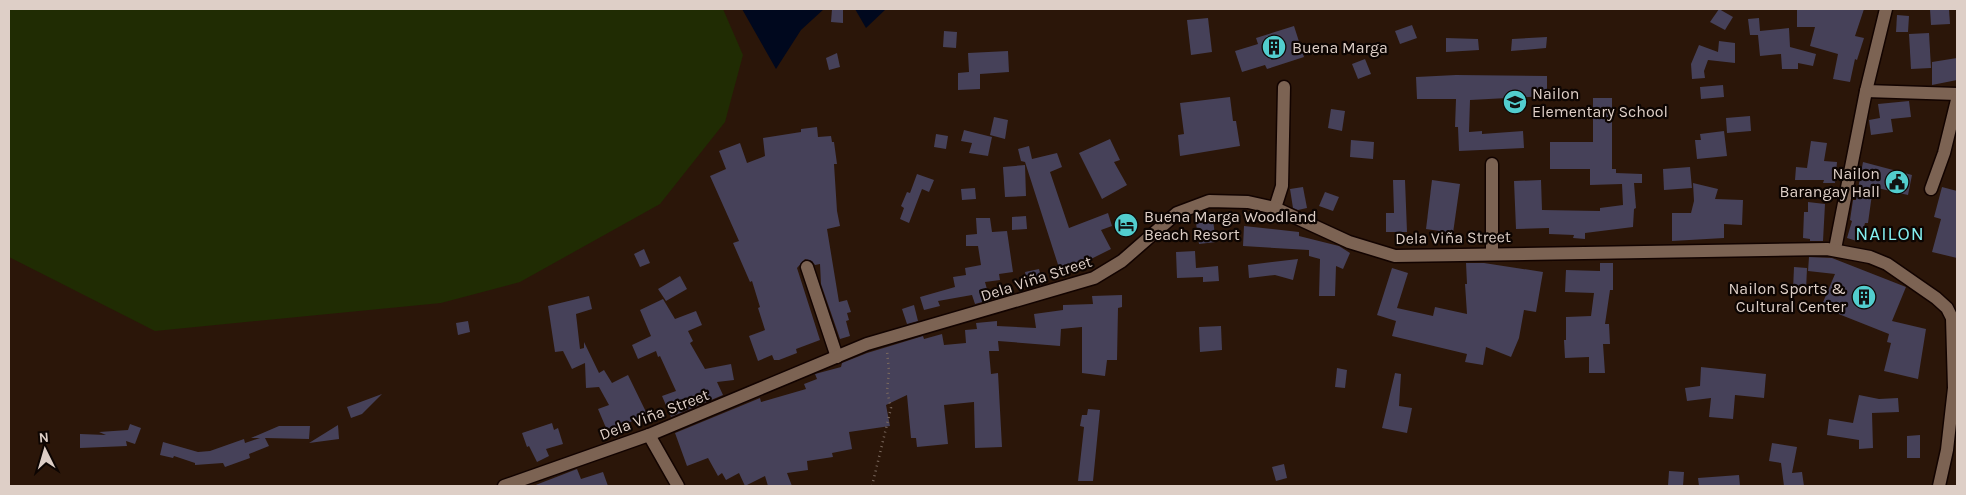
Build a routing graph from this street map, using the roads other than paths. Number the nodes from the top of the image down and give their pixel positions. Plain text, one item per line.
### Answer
1 (1886, 9) edge
2 (1284, 87) dead end
3 (1866, 91) junction
4 (1957, 94) edge
5 (1957, 100) edge
6 (1492, 164) dead end
7 (1932, 189) dead end
8 (1275, 208) junction
9 (1835, 249) junction
10 (1492, 252) junction
11 (807, 268) dead end
12 (1955, 319) edge
13 (837, 357) junction
14 (649, 436) junction
15 (504, 486) edge
16 (678, 486) edge
17 (1939, 486) edge

1 - 3 street
2 - 8 street
3 - 4 street
3 - 9 street
5 - 7 street
6 - 10 street
8 - 10 street, Dela Viña Street
8 - 13 street, Dela Viña Street
9 - 10 street, Dela Viña Street
9 - 12 street, Dela Viña Street
11 - 13 street
12 - 17 street, Dela Viña Street
13 - 14 street, Dela Viña Street
14 - 15 street, Dela Viña Street
14 - 16 street

